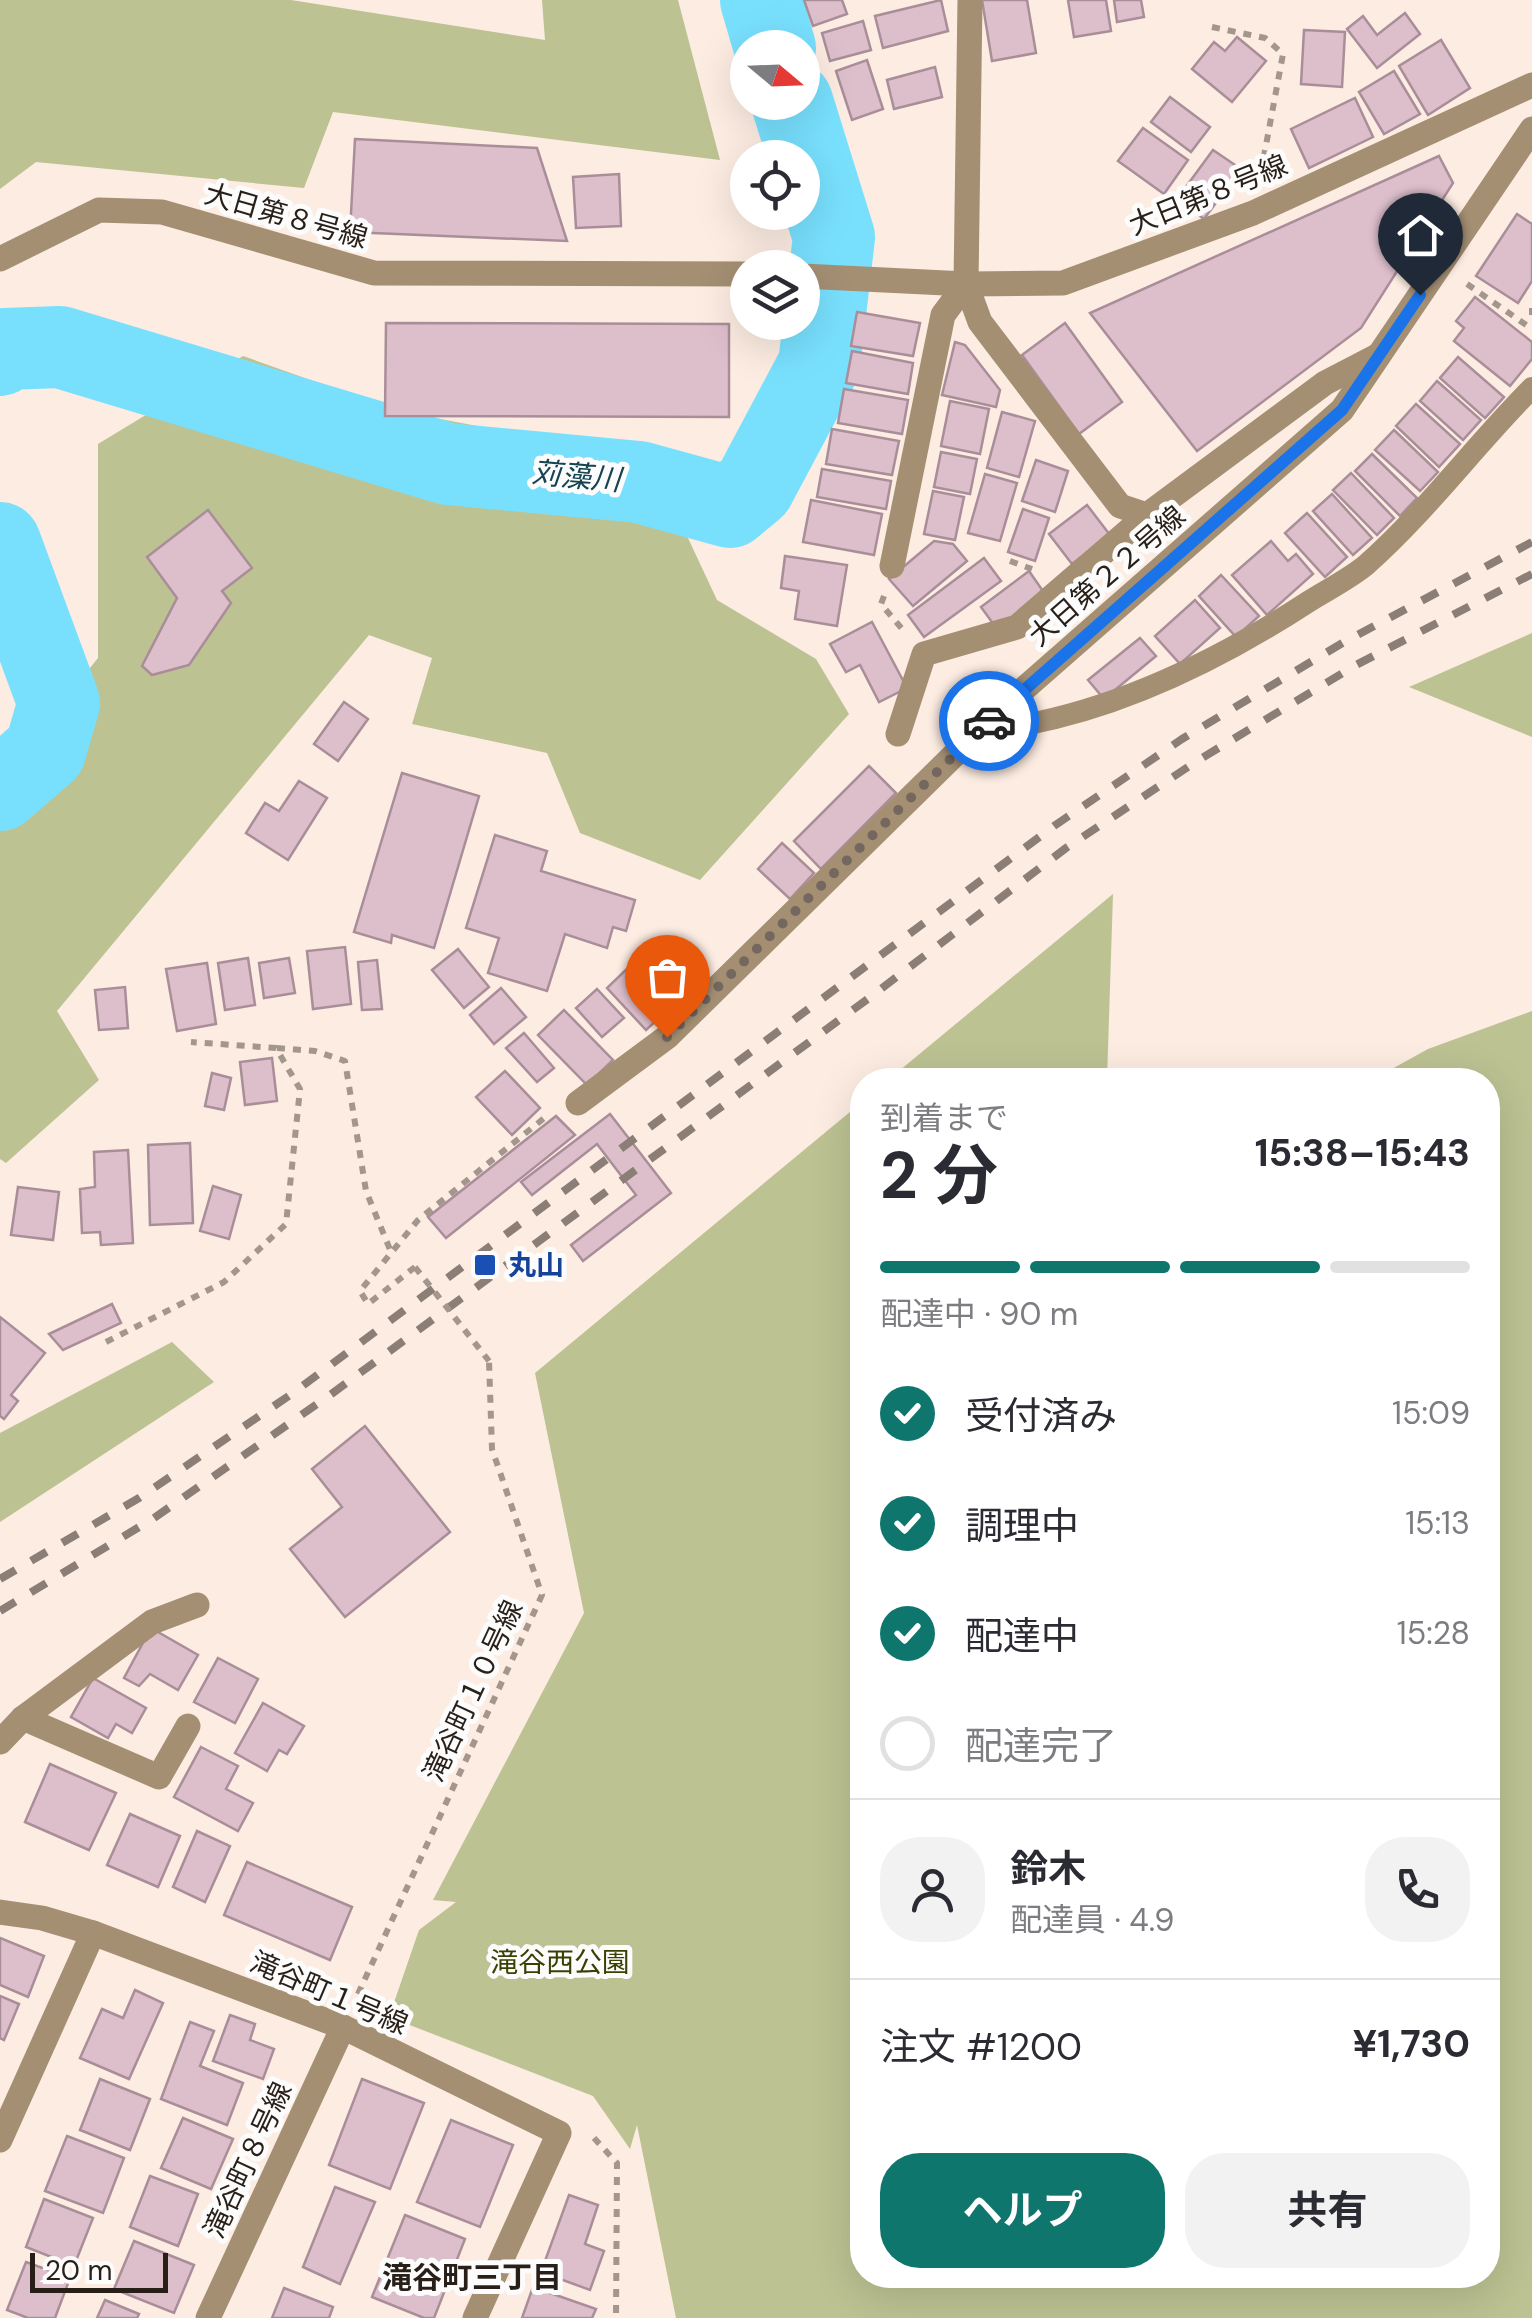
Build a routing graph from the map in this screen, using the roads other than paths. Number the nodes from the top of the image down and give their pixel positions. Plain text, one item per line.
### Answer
1 (970, 0) edge
2 (1532, 85) edge
3 (1532, 129) edge
4 (0, 259) edge
5 (730, 274) edge
6 (820, 277) edge
7 (966, 284) junction
8 (1380, 354) junction
9 (1532, 388) edge
10 (1147, 515) junction
11 (892, 566) road end
12 (1000, 710) junction
13 (898, 734) dead end
14 (578, 1103) road end
15 (196, 1605) dead end
16 (23, 1718) junction
17 (188, 1726) dead end
18 (0, 1742) edge
19 (0, 1912) edge
20 (93, 1933) junction
21 (343, 2027) junction
22 (0, 2140) edge
23 (208, 2318) edge
24 (476, 2318) edge

1 - 7 street
2 - 7 street, 大日第８号線
3 - 8 street, 大日第２２号線
4 - 5 street, 大日第８号線
6 - 7 street, 大日第８号線
7 - 10 street
7 - 11 street
8 - 10 street
8 - 12 street, 大日第２２号線
9 - 12 lane
10 - 13 street
12 - 14 street, 大日第２２号線
15 - 16 street
16 - 17 street
16 - 18 street
19 - 20 street, 滝谷町１号線
20 - 21 street, 滝谷町１号線
20 - 22 street
21 - 23 street, 滝谷町８号線
21 - 24 street, 滝谷町１号線

